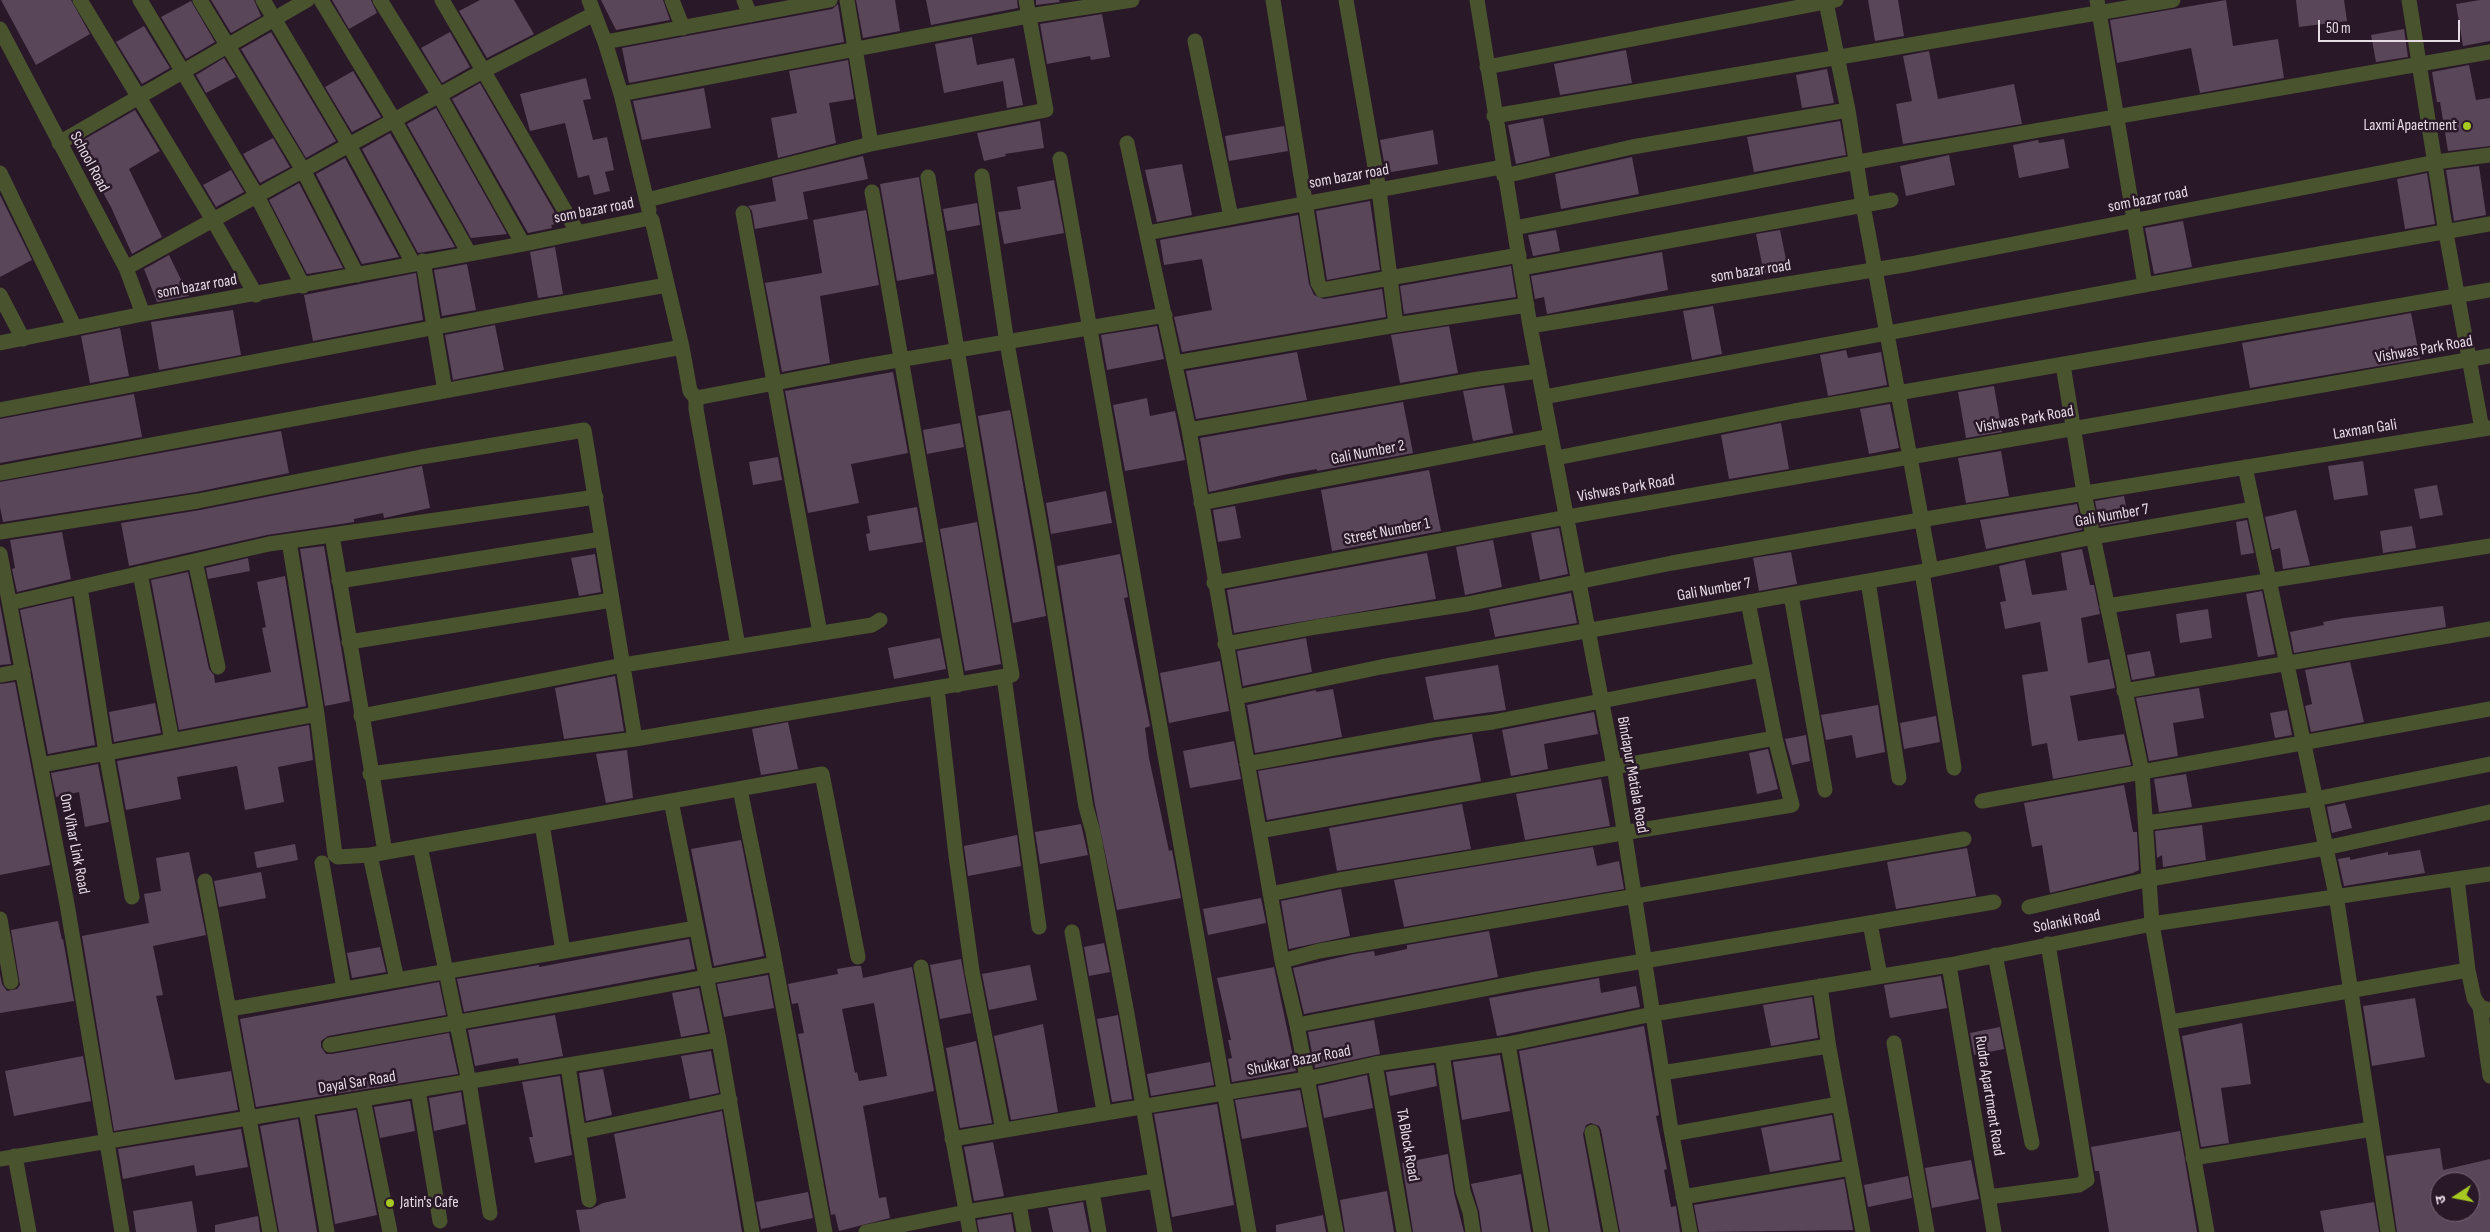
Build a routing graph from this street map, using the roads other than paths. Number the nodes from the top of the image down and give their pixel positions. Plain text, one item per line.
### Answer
1 (80, 0) edge
2 (140, 0) edge
3 (200, 0) edge
4 (263, 0) edge
5 (307, 0) edge
6 (322, 0) edge
7 (380, 0) edge
8 (442, 0) edge
9 (672, 0) edge
10 (744, 0) edge
11 (830, 0) edge
12 (847, 0) edge
13 (1026, 0) edge
14 (1132, 0) edge
15 (1273, 0) edge
16 (1346, 0) edge
17 (1476, 0) edge
18 (2173, 0) edge
19 (2409, 0) edge
20 (1831, 1) edge
21 (2098, 6) edge
22 (592, 7) edge
23 (750, 15) junction
24 (1029, 16) junction
25 (274, 19) junction
26 (683, 28) junction
27 (0, 29) edge
28 (1195, 41) dead end
29 (605, 42) junction
30 (227, 46) junction
31 (857, 50) junction
32 (2490, 52) edge
33 (1837, 58) junction
34 (2418, 66) junction
35 (1487, 67) junction
36 (183, 71) junction
37 (483, 71) junction
38 (621, 94) junction
39 (439, 95) junction
40 (138, 97) junction
41 (1848, 110) junction
42 (1494, 116) junction
43 (2117, 117) junction
44 (394, 120) junction
45 (59, 143) junction
46 (1127, 143) dead end
47 (870, 144) junction
48 (349, 145) junction
49 (2490, 155) edge
50 (1060, 159) dead end
51 (2436, 162) junction
52 (1856, 163) junction
53 (303, 170) junction
54 (1503, 171) junction
55 (0, 173) edge
56 (982, 176) dead end
57 (928, 177) dead end
58 (1379, 190) junction
59 (872, 192) dead end
60 (257, 196) junction
61 (647, 200) junction
62 (1891, 200) dead end
63 (1305, 203) junction
64 (1863, 205) junction
65 (743, 213) dead end
66 (1231, 217) junction
67 (651, 219) junction
68 (213, 220) junction
69 (2134, 220) junction
70 (2490, 224) edge
71 (1514, 228) junction
72 (578, 233) junction
73 (1147, 233) junction
74 (2446, 233) junction
75 (523, 244) junction
76 (469, 253) junction
77 (418, 262) junction
78 (1520, 262) junction
79 (126, 268) junction
80 (1876, 270) junction
81 (357, 275) junction
82 (1392, 279) junction
83 (667, 285) junction
84 (2145, 285) junction
85 (303, 286) junction
86 (2490, 290) edge
87 (0, 295) edge
88 (256, 295) junction
89 (2458, 295) junction
90 (1527, 305) junction
91 (144, 314) junction
92 (1165, 315) junction
93 (1396, 325) junction
94 (1530, 326) junction
95 (434, 327) junction
96 (75, 328) junction
97 (1088, 328) junction
98 (1887, 334) junction
99 (23, 339) junction
100 (1007, 343) junction
101 (0, 344) edge
102 (682, 347) junction
103 (956, 351) junction
104 (2490, 356) edge
105 (2469, 359) junction
106 (903, 360) junction
107 (1176, 363) junction
108 (2062, 365) junction
109 (1539, 371) junction
110 (775, 383) junction
111 (445, 391) junction
112 (1899, 392) junction
113 (1544, 397) junction
114 (696, 398) junction
115 (0, 410) edge
116 (2486, 428) edge
117 (2072, 429) junction
118 (1189, 430) junction
119 (1547, 437) junction
120 (1556, 458) junction
121 (1910, 458) junction
122 (2244, 467) junction
123 (0, 473) edge
124 (2084, 493) junction
125 (596, 497) junction
126 (1201, 502) junction
127 (2253, 509) junction
128 (1567, 517) junction
129 (1923, 520) junction
130 (0, 532) edge
131 (332, 535) junction
132 (2093, 537) junction
133 (602, 539) junction
134 (289, 541) junction
135 (2490, 546) edge
136 (0, 554) edge
137 (195, 561) junction
138 (1926, 571) junction
139 (140, 573) junction
140 (339, 581) junction
141 (1579, 581) junction
142 (1868, 581) junction
143 (2269, 581) junction
144 (1214, 583) junction
145 (80, 587) junction
146 (1791, 594) junction
147 (612, 600) junction
148 (1748, 602) junction
149 (10, 603) junction
150 (2107, 606) junction
151 (880, 620) dead end
152 (2490, 629) edge
153 (1588, 630) junction
154 (820, 633) junction
155 (349, 642) junction
156 (1225, 644) junction
157 (738, 646) junction
158 (623, 665) junction
159 (2287, 665) junction
160 (218, 667) dead end
161 (24, 670) junction
162 (1761, 670) junction
163 (0, 675) edge
164 (1004, 677) junction
165 (958, 685) junction
166 (937, 688) junction
167 (2124, 692) junction
168 (1237, 697) junction
169 (1602, 702) junction
170 (2490, 709) edge
171 (317, 714) junction
172 (361, 716) junction
173 (1775, 738) junction
174 (635, 739) junction
175 (172, 741) junction
176 (2303, 744) junction
177 (106, 754) junction
178 (1247, 764) junction
179 (2490, 764) edge
180 (41, 765) junction
181 (1614, 766) junction
182 (1954, 768) dead end
183 (2142, 772) junction
184 (370, 774) junction
185 (1899, 778) dead end
186 (740, 789) junction
187 (1825, 790) dead end
188 (2315, 799) junction
189 (671, 801) junction
190 (1982, 801) dead end
191 (2490, 812) edge
192 (542, 824) junction
193 (2147, 824) junction
194 (1259, 831) junction
195 (1624, 831) junction
196 (1964, 839) dead end
197 (420, 846) junction
198 (2326, 848) junction
199 (377, 853) junction
200 (322, 863) dead end
201 (2490, 874) edge
202 (2150, 878) junction
203 (2457, 879) junction
204 (205, 881) dead end
205 (1270, 894) junction
206 (2336, 895) junction
207 (1634, 896) junction
208 (132, 897) dead end
209 (1994, 902) dead end
210 (2030, 907) dead end
211 (0, 919) edge
212 (1870, 923) junction
213 (2152, 924) junction
214 (1039, 927) dead end
215 (696, 928) junction
216 (1072, 932) dead end
217 (2048, 944) junction
218 (563, 951) junction
219 (1995, 955) junction
220 (858, 957) dead end
221 (1282, 961) junction
222 (1644, 961) junction
223 (775, 964) junction
224 (1949, 965) junction
225 (921, 967) dead end
226 (2468, 970) junction
227 (446, 971) junction
228 (1880, 976) junction
229 (705, 978) junction
230 (397, 980) junction
231 (11, 982) dead end
232 (1820, 986) junction
233 (344, 989) junction
234 (2350, 992) junction
235 (2485, 1008) edge
236 (230, 1009) junction
237 (1653, 1014) junction
238 (457, 1022) junction
239 (2171, 1022) junction
240 (1297, 1025) junction
241 (719, 1040) junction
242 (1894, 1043) dead end
243 (1508, 1044) junction
244 (330, 1045) dead end
245 (1829, 1048) junction
246 (1442, 1054) junction
247 (1375, 1064) junction
248 (568, 1066) junction
249 (1662, 1073) junction
250 (2490, 1076) edge
251 (1306, 1079) junction
252 (468, 1082) junction
253 (418, 1090) junction
254 (1225, 1092) junction
255 (363, 1099) junction
256 (730, 1100) junction
257 (1838, 1104) junction
258 (1143, 1105) junction
259 (306, 1109) junction
260 (1104, 1111) junction
261 (250, 1118) junction
262 (2372, 1129) junction
263 (1003, 1130) junction
264 (578, 1132) junction
265 (1592, 1132) dead end
266 (1672, 1134) junction
267 (952, 1139) junction
268 (108, 1140) junction
269 (2032, 1143) dead end
270 (15, 1156) junction
271 (0, 1158) edge
272 (2193, 1158) junction
273 (1850, 1168) junction
274 (1155, 1181) junction
275 (1092, 1192) junction
276 (1683, 1197) junction
277 (1988, 1197) junction
278 (589, 1200) dead end
279 (1019, 1204) junction
280 (966, 1212) junction
281 (490, 1213) dead end
282 (440, 1221) dead end
283 (29, 1232) edge
284 (122, 1232) edge
285 (270, 1232) edge
286 (327, 1232) edge
287 (390, 1232) edge
288 (752, 1232) edge
289 (825, 1232) edge
290 (866, 1232) edge
291 (970, 1232) edge
292 (1024, 1232) edge
293 (1099, 1232) edge
294 (1165, 1232) edge
295 (1249, 1232) edge
296 (1336, 1232) edge
297 (1404, 1232) edge
298 (1473, 1232) edge
299 (1542, 1232) edge
300 (1611, 1232) edge
301 (1690, 1232) edge
302 (1864, 1232) edge
303 (1927, 1232) edge
304 (1994, 1232) edge
305 (2207, 1232) edge
306 (2388, 1232) edge

1 - 40 street
2 - 36 street
3 - 30 street
4 - 25 street
5 - 25 street
6 - 44 street
7 - 39 street
8 - 37 street
9 - 26 street
10 - 23 street
11 - 23 street
12 - 31 street
13 - 24 street
14 - 24 street
15 - 63 street
16 - 58 street
17 - 35 street
18 - 21 street
19 - 34 street
20 - 33 street
20 - 35 street
21 - 33 street
21 - 43 street
22 - 29 street
22 - 37 street
23 - 26 street
24 - 31 street
24 - 47 street
25 - 30 street
25 - 48 street
26 - 29 street
27 - 45 street, School Road
28 - 66 street
29 - 38 street
30 - 36 street
30 - 53 street
31 - 38 street
31 - 47 street
32 - 34 street
33 - 41 street
33 - 42 street
34 - 43 street
34 - 51 street
35 - 42 street
36 - 40 street
36 - 60 street
37 - 39 street
37 - 72 street
38 - 61 street
39 - 44 street
39 - 75 street
40 - 45 street
40 - 68 street
41 - 52 street
41 - 54 street, som bazar road
42 - 54 street
43 - 52 street
43 - 69 street
44 - 48 street
44 - 76 street
45 - 79 street, School Road
46 - 73 street
47 - 61 street
48 - 53 street
48 - 77 street
49 - 51 street, som bazar road
50 - 97 street
51 - 69 street, som bazar road
51 - 74 street
52 - 64 street
52 - 71 street
53 - 60 street
53 - 81 street
54 - 58 street, som bazar road
54 - 71 street
55 - 96 street
56 - 100 street
57 - 103 street
58 - 63 street, som bazar road
58 - 82 street
59 - 106 street
60 - 68 street
60 - 85 street
61 - 67 street
62 - 64 street
63 - 66 street, som bazar road
63 - 82 street
64 - 78 street
64 - 80 street
65 - 110 street
66 - 73 street, som bazar road
67 - 72 street, som bazar road
67 - 83 street, som bazar road
68 - 79 street
68 - 88 street
69 - 80 street, som bazar road
69 - 84 street
70 - 74 street
71 - 78 street
72 - 75 street, som bazar road
73 - 92 street
74 - 84 street
74 - 89 street
75 - 76 street, som bazar road
76 - 77 street, som bazar road
77 - 81 street, som bazar road
77 - 95 street
78 - 82 street
78 - 90 street
79 - 91 street, School Road
80 - 94 street, som bazar road
80 - 98 street
81 - 85 street, som bazar road
82 - 93 street
83 - 95 street
83 - 102 street, som bazar road
84 - 98 street
85 - 88 street, som bazar road
86 - 89 street
87 - 99 street
88 - 91 street, som bazar road
89 - 105 street
89 - 108 street
90 - 93 street
90 - 94 street
91 - 96 street, som bazar road
92 - 97 street
92 - 107 street
93 - 107 street
94 - 109 street, Bindapur Matiala Road
95 - 111 street
95 - 115 street
96 - 99 street, som bazar road
97 - 100 street
97 - 254 street
98 - 112 street
98 - 113 street
99 - 101 street, som bazar road
100 - 103 street
100 - 258 street
102 - 111 street
102 - 114 street, som bazar road
103 - 106 street
103 - 164 street
104 - 105 street, Vishwas Park Road
105 - 116 street
105 - 117 street, Vishwas Park Road
106 - 110 street
106 - 165 street
107 - 118 street
108 - 112 street
108 - 117 street
109 - 113 street, Bindapur Matiala Road
109 - 118 street
110 - 114 street
110 - 154 street
111 - 123 street
112 - 120 street
112 - 121 street
113 - 119 street, Bindapur Matiala Road
114 - 157 street, som bazar road
116 - 122 street, Laxman Gali
117 - 121 street, Vishwas Park Road
117 - 124 street
118 - 126 street
119 - 120 street, Bindapur Matiala Road
119 - 126 street, Gali Number 2
120 - 128 street, Bindapur Matiala Road
121 - 128 street, Vishwas Park Road
121 - 129 street
122 - 124 street, Laxman Gali
122 - 127 street
124 - 129 street, Laxman Gali
124 - 132 street
125 - 130 street
125 - 131 street
125 - 133 street
126 - 144 street
127 - 132 street, Gali Number 7
127 - 143 street
128 - 141 street, Bindapur Matiala Road
128 - 144 street, Street Number 1
129 - 138 street
129 - 141 street, Laxman Gali
131 - 134 street
131 - 140 street
132 - 138 street, Gali Number 7
132 - 150 street
133 - 140 street
133 - 147 street
134 - 137 street
134 - 171 street
135 - 143 street
136 - 149 street, Om Vihar Link Road
137 - 139 street
137 - 160 street
138 - 142 street, Gali Number 7
138 - 182 street
139 - 145 street
139 - 175 street
140 - 155 street
141 - 153 street, Bindapur Matiala Road
141 - 156 street, Laxman Gali
142 - 146 street, Gali Number 7
142 - 185 street
143 - 150 street
143 - 159 street
144 - 156 street
145 - 149 street
145 - 177 street
146 - 148 street, Gali Number 7
146 - 187 street
147 - 155 street
147 - 158 street
148 - 153 street, Gali Number 7
148 - 162 street
149 - 161 street, Om Vihar Link Road
150 - 167 street
151 - 154 street
152 - 159 street
153 - 168 street, Gali Number 7
153 - 169 street, Bindapur Matiala Road
154 - 157 street
155 - 172 street
156 - 168 street
157 - 158 street
158 - 172 street
158 - 174 street
159 - 167 street
159 - 176 street
161 - 163 street
161 - 180 street, Om Vihar Link Road
162 - 169 street
162 - 173 street
164 - 165 street
164 - 214 street
165 - 166 street
166 - 174 street
166 - 263 street
167 - 183 street
168 - 178 street
169 - 178 street
169 - 181 street, Bindapur Matiala Road
170 - 176 street
171 - 175 street
171 - 199 street
172 - 184 street
173 - 181 street
173 - 195 street
174 - 184 street
175 - 177 street
176 - 183 street
176 - 188 street
177 - 180 street
177 - 208 street
178 - 194 street
179 - 188 street
180 - 268 street, Om Vihar Link Road
181 - 194 street
181 - 195 street, Bindapur Matiala Road
183 - 190 street
183 - 193 street
184 - 199 street
186 - 189 street
186 - 220 street
186 - 223 street
188 - 193 street
188 - 198 street
189 - 192 street
189 - 215 street
191 - 198 street
192 - 197 street
192 - 218 street
193 - 202 street
194 - 205 street
195 - 205 street
195 - 207 street, Bindapur Matiala Road
196 - 207 street
197 - 199 street
197 - 227 street
198 - 202 street
198 - 206 street
199 - 230 street
200 - 233 street
201 - 203 street, Solanki Road
202 - 210 street
202 - 213 street
203 - 206 street, Solanki Road
203 - 226 street
204 - 236 street
205 - 221 street
206 - 213 street, Solanki Road
206 - 234 street
207 - 221 street
207 - 222 street, Bindapur Matiala Road
209 - 212 street
211 - 231 street
212 - 222 street
212 - 228 street
213 - 217 street, Solanki Road
213 - 239 street
215 - 218 street
215 - 229 street
216 - 260 street
217 - 219 street, Solanki Road
217 - 277 street
218 - 227 street
219 - 224 street, Solanki Road
219 - 269 street
221 - 240 street
222 - 237 street, Bindapur Matiala Road
222 - 240 street
223 - 229 street
223 - 289 street
224 - 228 street, Solanki Road
224 - 277 street, Rudra Apartment Road
225 - 267 street
226 - 234 street
226 - 235 street
227 - 230 street
227 - 238 street
228 - 232 street, Solanki Road
229 - 238 street
229 - 241 street
230 - 233 street
232 - 237 street, Solanki Road
232 - 245 street
233 - 236 street
234 - 239 street
234 - 262 street
235 - 250 street
236 - 261 street
237 - 243 street, Shukkar Bazar Road
237 - 249 street, Bindapur Matiala Road
238 - 244 street
238 - 252 street
239 - 272 street
240 - 251 street
241 - 248 street, Dayal Sar Road
241 - 256 street
242 - 303 street
243 - 246 street, Shukkar Bazar Road
243 - 299 street
245 - 249 street
245 - 257 street
246 - 247 street, Shukkar Bazar Road
246 - 298 street
247 - 251 street, Shukkar Bazar Road
247 - 297 street, TA Block Road
248 - 252 street, Dayal Sar Road
248 - 264 street
249 - 266 street, Bindapur Matiala Road
251 - 254 street, Shukkar Bazar Road
251 - 296 street
252 - 253 street, Dayal Sar Road
252 - 281 street
253 - 255 street, Dayal Sar Road
253 - 282 street
254 - 258 street, Shukkar Bazar Road
254 - 295 street
255 - 259 street, Dayal Sar Road
255 - 287 street
256 - 264 street
256 - 288 street
257 - 266 street
257 - 273 street
258 - 260 street, Shukkar Bazar Road
258 - 274 street
259 - 261 street, Dayal Sar Road
259 - 286 street
260 - 263 street, Shukkar Bazar Road
261 - 268 street, Dayal Sar Road
261 - 285 street
262 - 272 street
262 - 306 street
263 - 267 street, Shukkar Bazar Road
264 - 278 street
265 - 300 street
266 - 276 street, Bindapur Matiala Road
267 - 280 street
268 - 270 street, Dayal Sar Road
268 - 284 street, Om Vihar Link Road
270 - 271 street, Dayal Sar Road
270 - 283 street
272 - 305 street
273 - 276 street
273 - 302 street
274 - 275 street
274 - 294 street
275 - 279 street
275 - 293 street
276 - 301 street, Bindapur Matiala Road
277 - 304 street, Rudra Apartment Road
279 - 280 street
279 - 292 street
280 - 290 street
280 - 291 street

